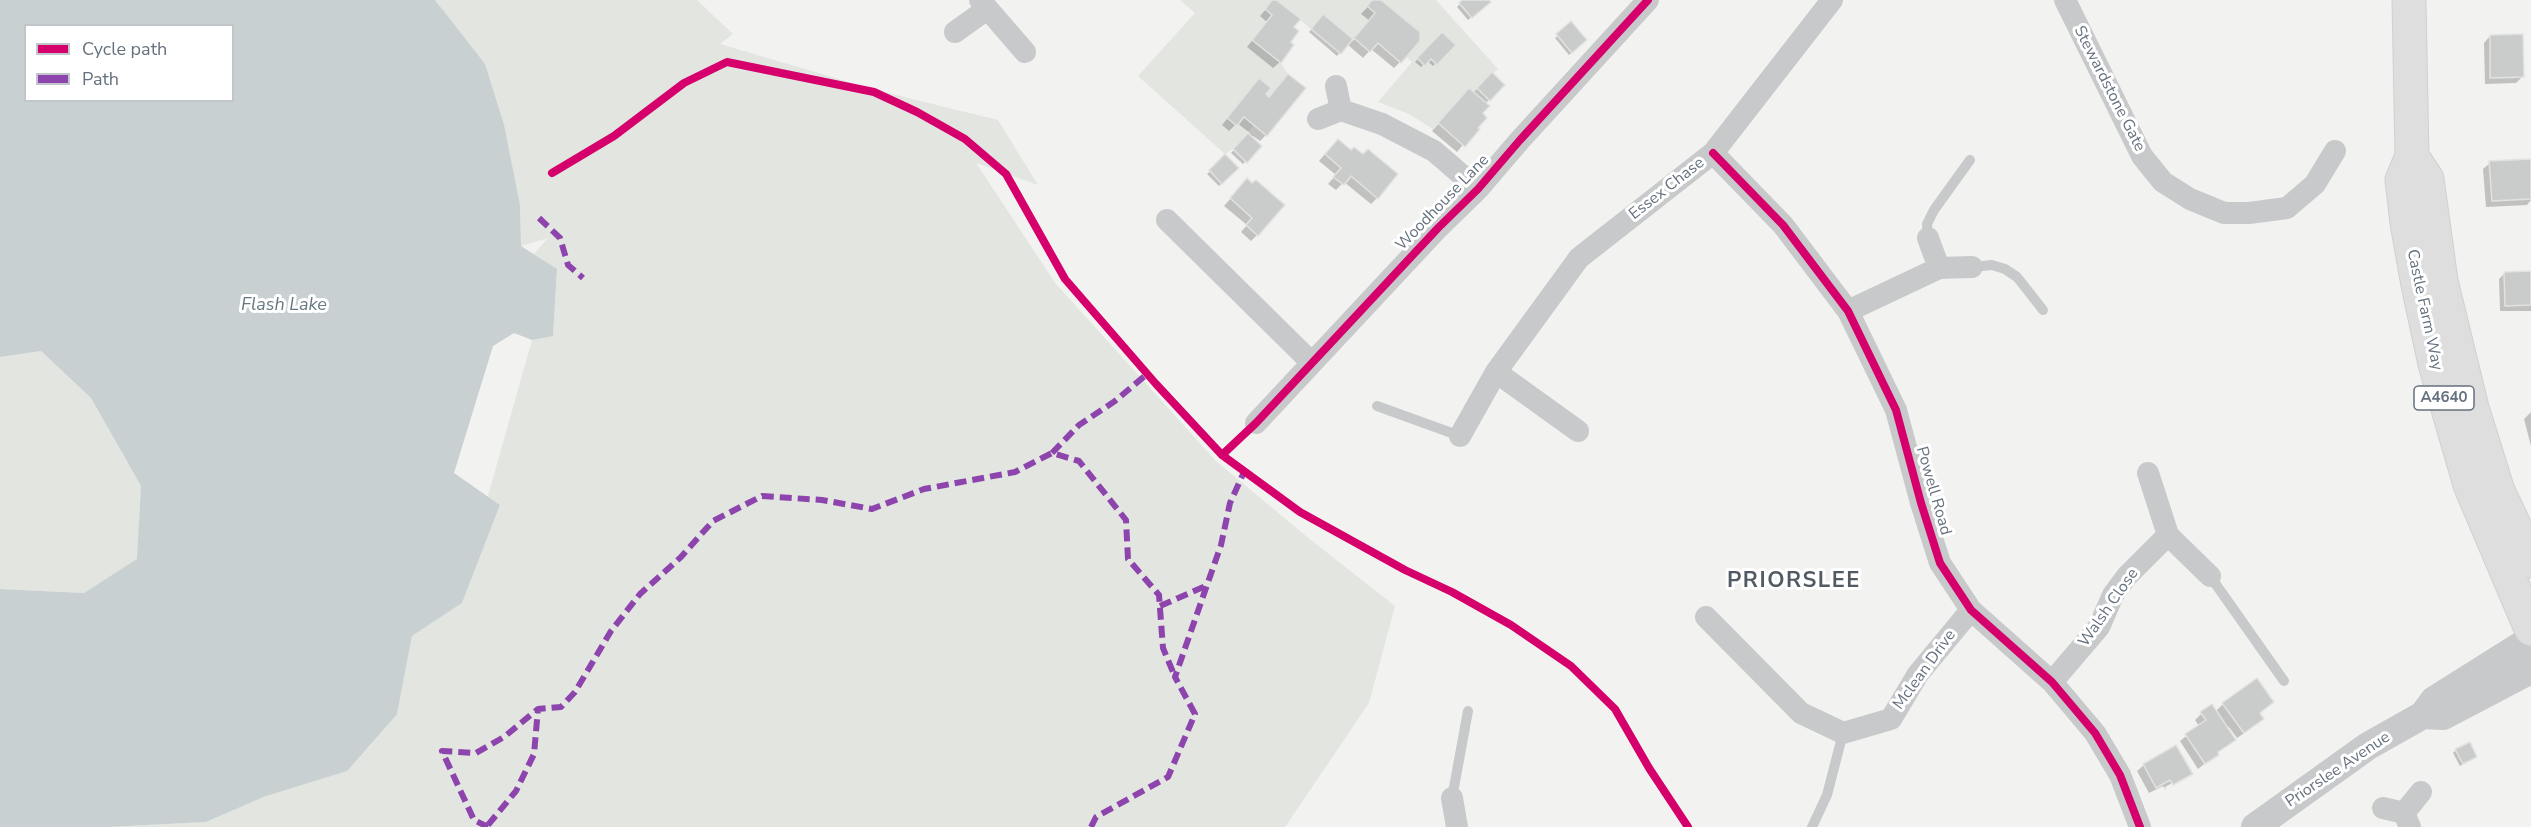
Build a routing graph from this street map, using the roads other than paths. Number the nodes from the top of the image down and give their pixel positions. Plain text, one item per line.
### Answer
1 (1648, 0) edge
2 (1832, 0) edge
3 (2065, 0) edge
4 (2409, 0) edge
5 (983, 4) edge
6 (955, 32) dead end
7 (1025, 52) dead end
8 (1336, 86) dead end
9 (1341, 110) junction
10 (1318, 119) dead end
11 (2335, 151) dead end
12 (1713, 153) junction
13 (2412, 156) junction
14 (1970, 160) dead end
15 (1478, 189) junction
16 (1167, 220) dead end
17 (1928, 238) joint
18 (1972, 267) joint
19 (1939, 268) junction
20 (2043, 310) dead end
21 (1848, 311) junction
22 (1312, 363) junction
23 (1496, 372) junction
24 (1377, 406) dead end
25 (1256, 423) dead end
26 (1578, 431) dead end
27 (1460, 436) joint
28 (2148, 472) dead end
29 (2168, 535) junction
30 (2531, 561) edge
31 (2210, 576) joint
32 (1971, 610) junction
33 (1706, 617) dead end
34 (2531, 629) edge
35 (2531, 639) edge
36 (2531, 670) edge
37 (2284, 681) dead end
38 (2052, 682) junction
39 (1468, 711) dead end
40 (2423, 715) junction
41 (1843, 733) junction
42 (2421, 792) dead end
43 (1452, 798) joint
44 (2399, 816) edge
45 (1457, 827) edge
46 (1812, 827) edge
47 (2140, 827) edge
48 (2255, 827) edge

1 - 15 street, Woodhouse Lane
2 - 12 street, Essex Chase
3 - 11 street, Stewardstone Gate
4 - 13 main road, Castle Farm Way / A4640
5 - 6 street
5 - 7 street
8 - 9 street
9 - 10 street
9 - 15 street, Woodhouse Lane
12 - 21 street, Powell Road
12 - 23 street, Essex Chase
13 - 30 main road, Castle Farm Way / A4640
13 - 34 main road, Castle Farm Way / A4640
14 - 17 lane
15 - 22 street, Woodhouse Lane
16 - 22 street
17 - 19 street
18 - 19 street
18 - 20 lane
19 - 21 street
21 - 32 street, Powell Road
22 - 25 street, Woodhouse Lane
23 - 26 street
23 - 27 street, Essex Chase
24 - 27 lane
28 - 29 street
29 - 31 street
29 - 38 street, Walsh Close
31 - 37 lane
32 - 38 street, Powell Road
32 - 41 street, Mclean Drive
33 - 41 street
35 - 40 street, Priorslee Avenue
36 - 40 street, Priorslee Avenue
38 - 47 street, Powell Road
39 - 43 lane
40 - 48 street, Priorslee Avenue
41 - 46 lane
42 - 44 street
43 - 45 street

